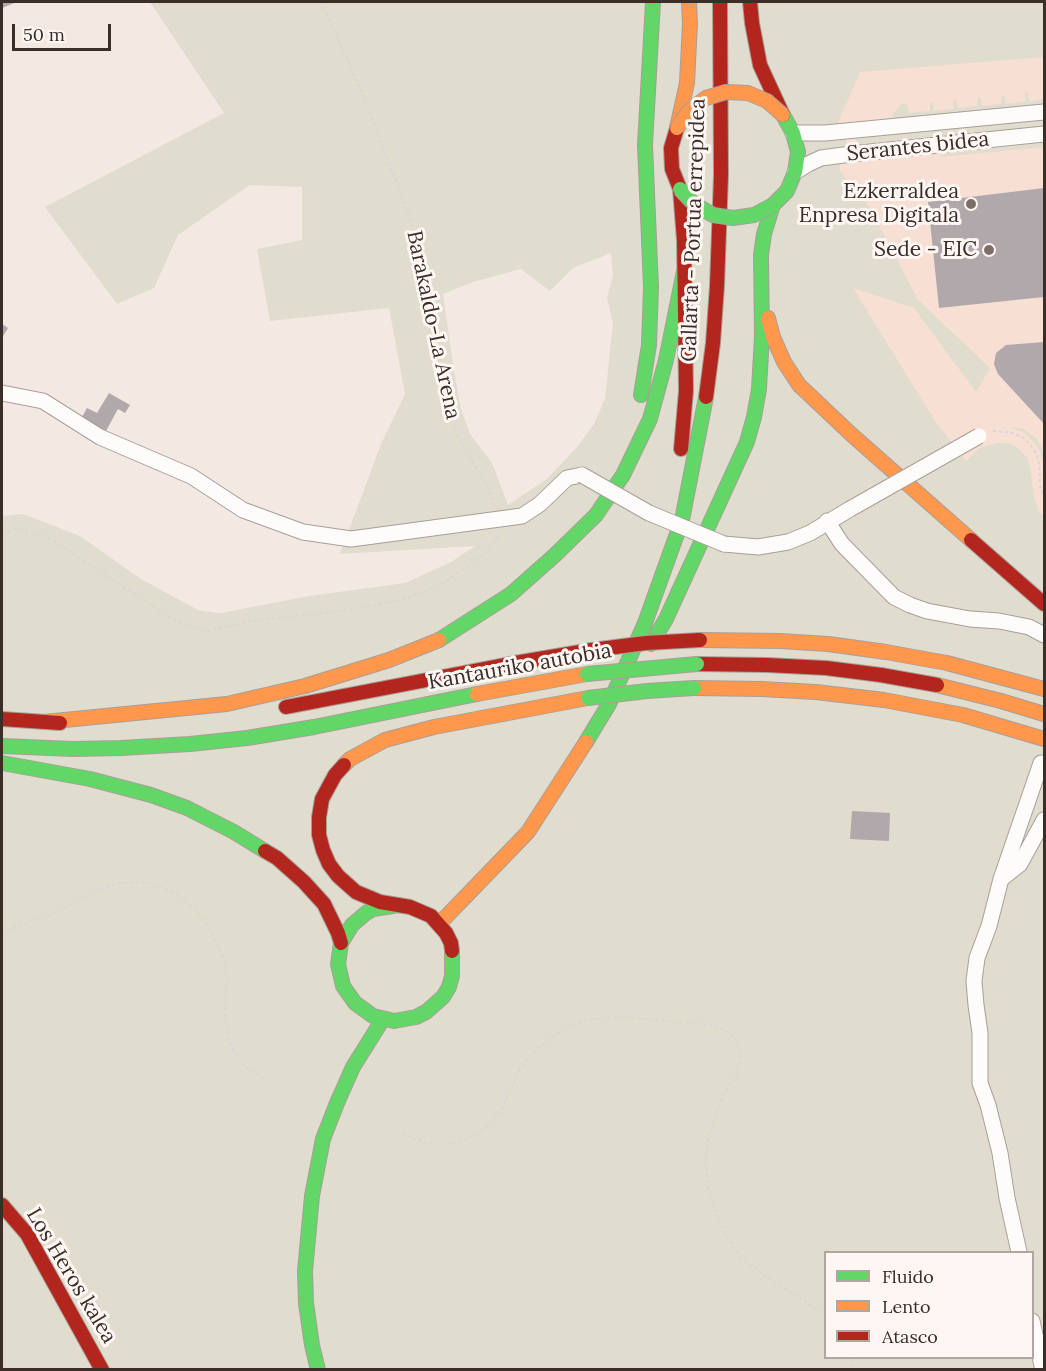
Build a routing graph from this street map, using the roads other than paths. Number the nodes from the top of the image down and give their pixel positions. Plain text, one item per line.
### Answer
1 (653, 2) edge
2 (689, 2) edge
3 (720, 2) edge
4 (750, 2) edge
5 (1044, 112) edge
6 (783, 115) junction
7 (677, 128) junction
8 (794, 133) junction
9 (1044, 134) edge
10 (795, 172) junction
11 (680, 189) junction
12 (773, 205) junction
13 (684, 271) junction
14 (761, 276) junction
15 (2, 393) edge
16 (635, 412) dead end
17 (629, 431) dead end
18 (980, 436) road end
19 (679, 460) dead end
20 (669, 511) dead end
21 (827, 521) junction
22 (555, 555) junction
23 (1044, 604) edge
24 (1044, 635) edge
25 (1044, 689) edge
26 (609, 704) junction
27 (277, 708) dead end
28 (245, 713) dead end
29 (1044, 714) edge
30 (2, 719) edge
31 (44, 722) junction
32 (1044, 739) edge
33 (2, 746) edge
34 (2, 763) edge
35 (1041, 763) dead end
36 (1044, 820) edge
37 (1001, 879) junction
38 (399, 905) junction
39 (439, 924) junction
40 (341, 943) junction
41 (383, 1019) junction
42 (2, 1204) edge
43 (308, 1240) junction
44 (1019, 1251) edge
45 (308, 1317) junction
46 (1034, 1330) edge
47 (325, 1342) dead end
48 (102, 1370) edge
49 (306, 1370) edge
50 (318, 1370) edge
51 (1043, 1370) edge

1 - 16 main road
2 - 7 main road
3 - 26 main road, Gallarta - Portua errepidea
4 - 6 main road
5 - 8 street, Serantes bidea
6 - 7 main road, bridge
6 - 8 main road
7 - 11 main road
8 - 10 main road
9 - 10 street, Serantes bidea
10 - 12 main road
11 - 12 main road, bridge
11 - 13 main road
12 - 14 main road
13 - 19 main road
13 - 22 main road
14 - 23 main road
14 - 26 main road
15 - 21 street, bridge
17 - 22 main road
18 - 21 street, bridge
20 - 26 main road
21 - 24 street
22 - 31 main road
25 - 27 main road, Kantauriko autobia, bridge
26 - 39 main road, Gallarta - Portua errepidea
28 - 31 main road
29 - 33 main road, Kantauriko autobia, bridge
30 - 31 main road
32 - 38 main road, bridge
34 - 40 main road
35 - 37 street
36 - 37 street
37 - 44 street
38 - 39 main road
38 - 40 main road
39 - 41 main road
40 - 41 main road
41 - 43 main road
42 - 48 main road, Los Heros kalea
43 - 45 main road
43 - 47 main road
45 - 49 main road
45 - 50 main road
46 - 51 street

